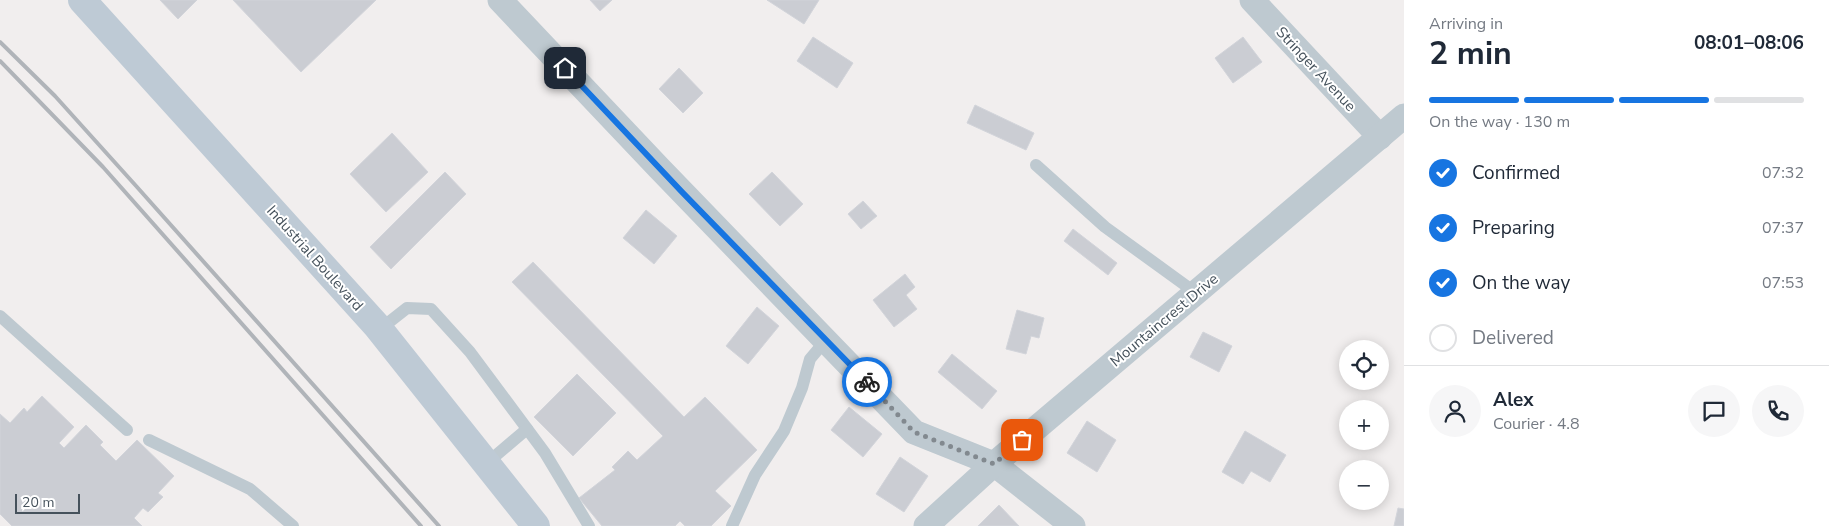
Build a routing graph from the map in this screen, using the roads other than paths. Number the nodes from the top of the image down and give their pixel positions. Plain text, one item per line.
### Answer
1 (82, 0) edge
2 (500, 0) edge
3 (1252, 0) edge
4 (1404, 116) edge
5 (1380, 137) junction
6 (1036, 165) dead end
7 (1196, 293) junction
8 (0, 316) edge
9 (380, 330) junction
10 (826, 340) junction
11 (527, 429) junction
12 (127, 430) dead end
13 (149, 440) dead end
14 (487, 463) junction
15 (994, 464) junction
16 (293, 526) edge
17 (536, 526) edge
18 (589, 526) edge
19 (732, 526) edge
20 (926, 526) edge
21 (1073, 526) edge

1 - 9 street, Industrial Boulevard
2 - 10 street
3 - 5 street, Stringer Avenue
4 - 5 street, Mountaincrest Drive
5 - 7 street, Mountaincrest Drive
6 - 7 lane
7 - 15 street, Mountaincrest Drive
8 - 12 lane
9 - 11 lane
9 - 14 street, Industrial Boulevard
10 - 15 street
10 - 19 lane
11 - 14 lane
11 - 18 lane
13 - 16 lane
14 - 17 street, Industrial Boulevard
15 - 20 street, Mountaincrest Drive
15 - 21 street

